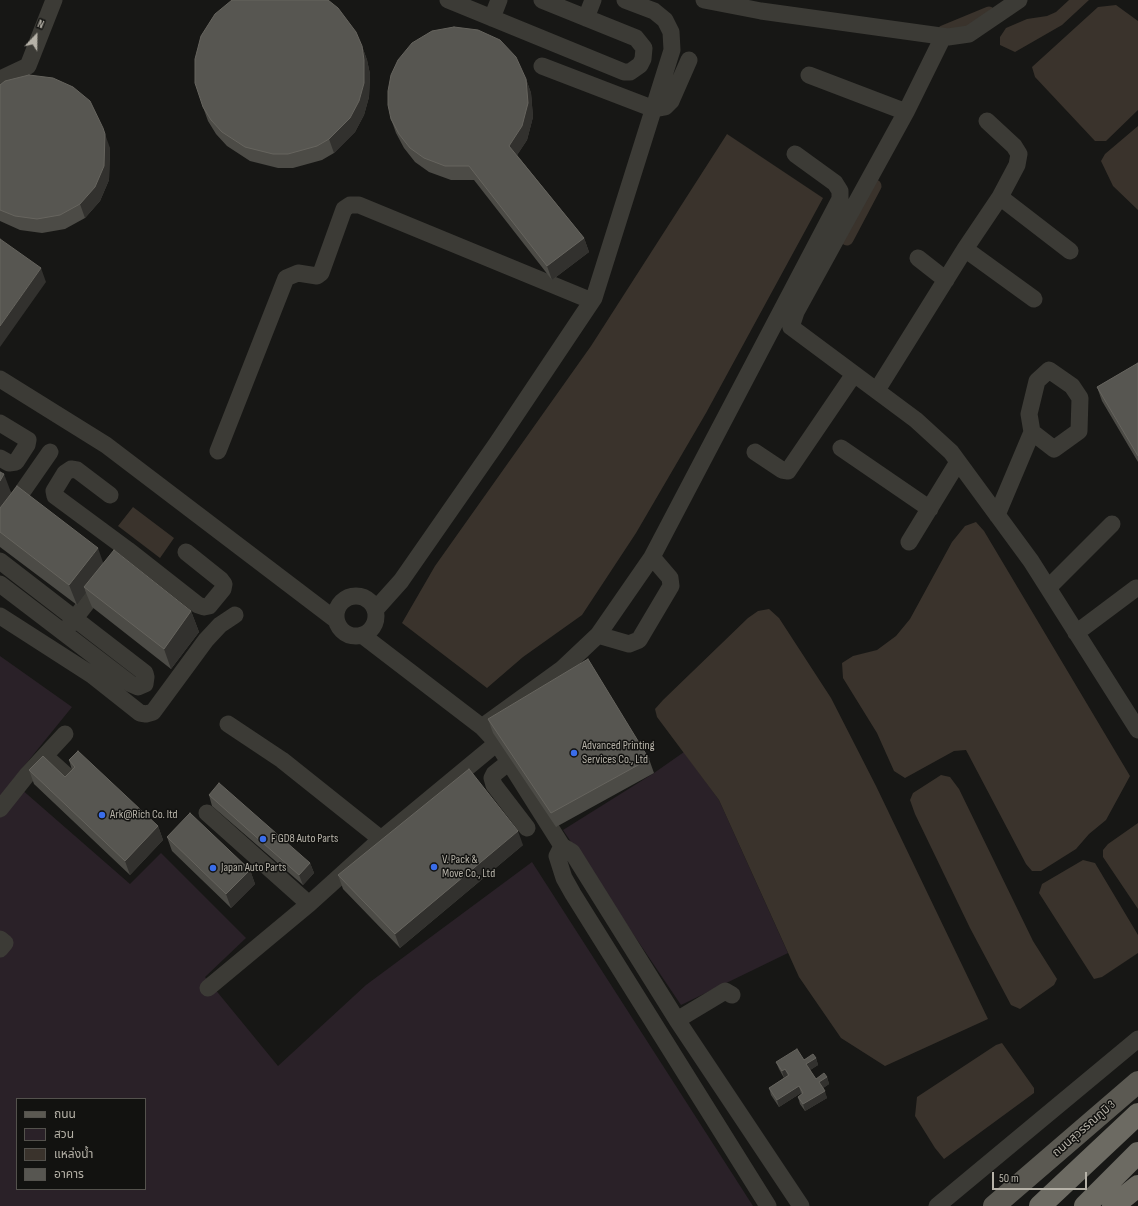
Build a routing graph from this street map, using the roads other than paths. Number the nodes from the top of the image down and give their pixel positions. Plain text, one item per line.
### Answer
1 (54, 0) edge
2 (448, 0) edge
3 (499, 0) edge
4 (542, 0) edge
5 (592, 0) edge
6 (625, 0) edge
7 (704, 0) edge
8 (1019, 0) edge
9 (492, 18) junction
10 (586, 18) junction
11 (946, 37) junction
12 (689, 60) dead end
13 (542, 66) dead end
14 (809, 75) dead end
15 (0, 79) edge
16 (654, 109) junction
17 (906, 112) junction
18 (987, 121) dead end
19 (795, 154) dead end
20 (1000, 197) junction
21 (965, 249) junction
22 (1070, 251) dead end
23 (918, 258) dead end
24 (946, 280) junction
25 (1034, 299) dead end
26 (592, 300) junction
27 (854, 374) junction
28 (0, 379) edge
29 (877, 390) junction
30 (0, 422) edge
31 (1032, 432) dead end
32 (841, 448) dead end
33 (218, 451) dead end
34 (50, 452) dead end
35 (755, 452) dead end
36 (0, 458) edge
37 (958, 462) junction
38 (110, 495) dead end
39 (930, 509) junction
40 (997, 515) junction
41 (0, 524) edge
42 (1112, 524) dead end
43 (909, 542) dead end
44 (186, 552) dead end
45 (652, 557) junction
46 (120, 560) junction
47 (0, 562) edge
48 (0, 584) edge
49 (1048, 588) junction
50 (1136, 588) dead end
51 (375, 610) junction
52 (235, 615) dead end
53 (0, 616) edge
54 (75, 618) junction
55 (336, 620) junction
56 (64, 633) junction
57 (1076, 633) junction
58 (362, 635) junction
59 (598, 635) junction
60 (228, 724) dead end
61 (482, 727) junction
62 (1138, 730) edge
63 (65, 734) dead end
64 (497, 743) junction
65 (45, 756) junction
66 (509, 762) junction
67 (76, 784) edge
68 (0, 809) edge
69 (207, 813) dead end
70 (527, 828) dead end
71 (381, 839) junction
72 (562, 846) junction
73 (309, 904) junction
74 (0, 939) edge
75 (0, 949) edge
76 (208, 988) dead end
77 (732, 995) dead end
78 (677, 1020) junction
79 (1138, 1039) edge
80 (1138, 1082) edge
81 (1138, 1114) edge
82 (1138, 1153) edge
83 (1138, 1186) edge
84 (1138, 1190) edge
85 (768, 1206) edge
86 (801, 1206) edge
87 (936, 1206) edge
88 (994, 1206) edge
89 (1040, 1206) edge
90 (1084, 1206) edge
91 (1113, 1206) edge
92 (1125, 1206) edge

1 - 15 street
2 - 9 street
3 - 9 street
4 - 10 street
5 - 10 street
6 - 16 street
7 - 11 street
8 - 11 street
9 - 10 street
11 - 17 street
12 - 16 street
13 - 16 street
14 - 17 street
16 - 26 street
17 - 27 street
18 - 20 street
19 - 45 street
20 - 21 street
20 - 22 street
21 - 24 street
21 - 25 street
23 - 24 street
24 - 29 street
26 - 33 street
26 - 51 street
27 - 29 street
27 - 35 street
28 - 55 street
29 - 37 street
30 - 36 street
31 - 40 street
32 - 39 street
34 - 41 street
37 - 39 street
37 - 40 street
38 - 46 street
39 - 43 street
40 - 49 street
42 - 49 street
44 - 46 street
45 - 59 street
45 - 59 street
46 - 54 street
47 - 54 street
48 - 56 street
49 - 57 street
50 - 57 street
51 - 55 street
51 - 58 street
52 - 53 street
54 - 56 street
54 - 56 street
55 - 58 street
57 - 62 street
58 - 61 street
59 - 61 street
60 - 71 street
61 - 64 street
63 - 65 street
64 - 66 street
64 - 71 street
65 - 67 street
65 - 68 street
66 - 70 street
66 - 72 street
69 - 73 street
71 - 73 street
72 - 78 street
72 - 85 street
73 - 76 street
74 - 75 street
77 - 78 street
78 - 86 street
79 - 87 street
80 - 88 main road, ถนนสุวรรณภูมิ 3
81 - 89 highway
82 - 90 highway
83 - 91 highway
84 - 92 highway

